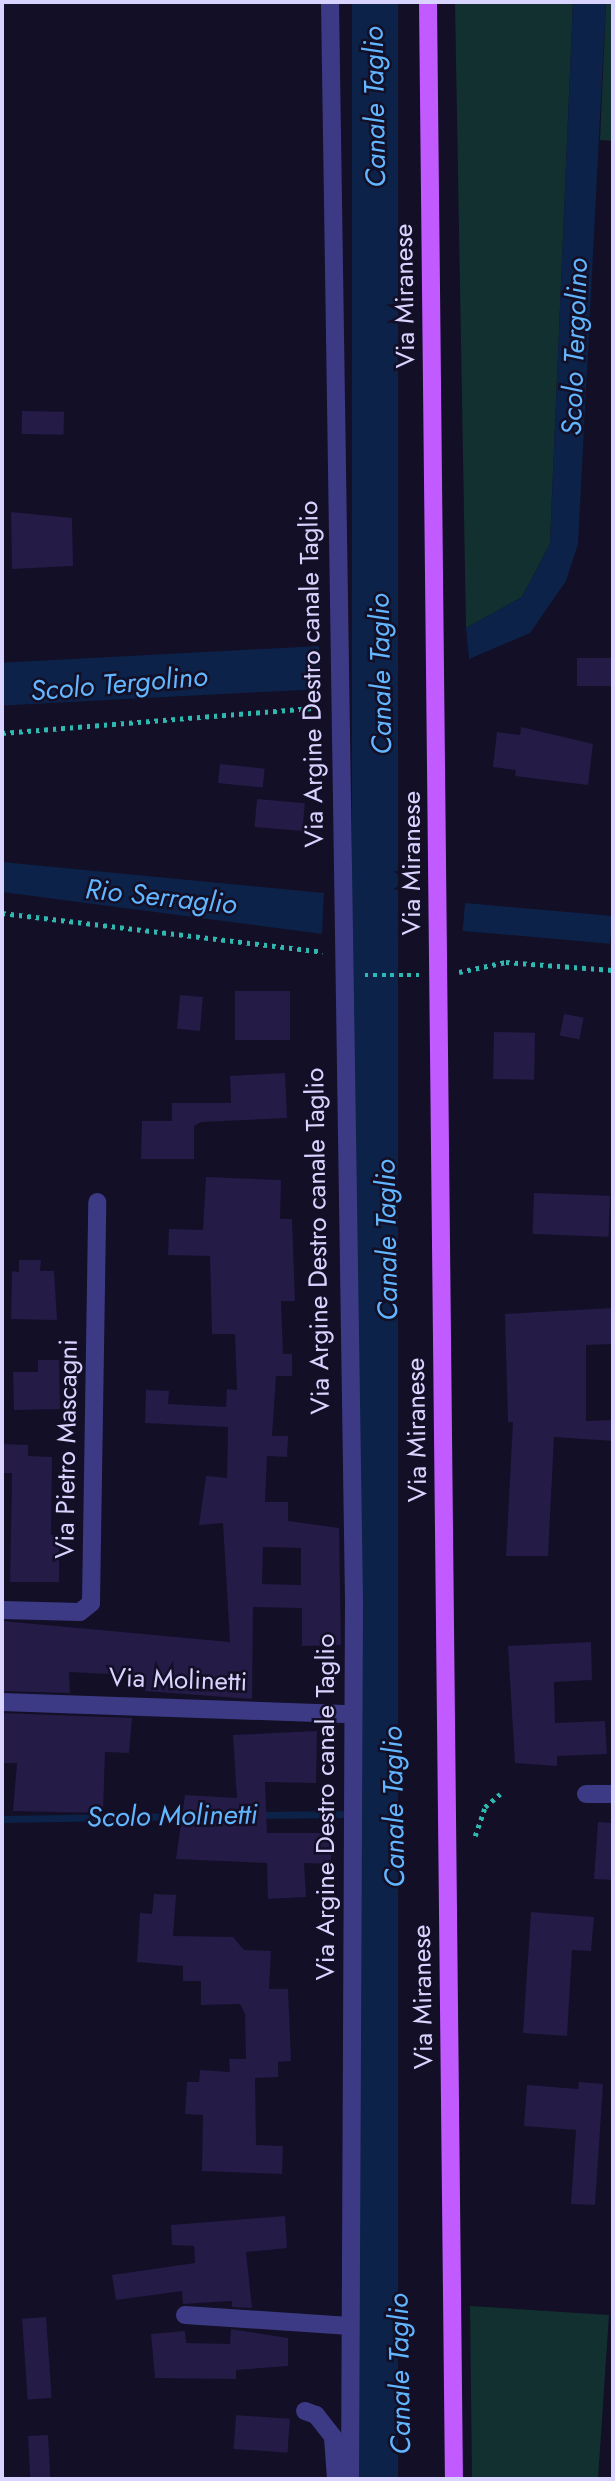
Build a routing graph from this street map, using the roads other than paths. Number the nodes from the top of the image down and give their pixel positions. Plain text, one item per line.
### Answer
1 (330, 2) edge
2 (428, 2) edge
3 (97, 1202) dead end
4 (2, 1610) edge
5 (2, 1702) edge
6 (352, 1714) junction
7 (586, 1794) dead end
8 (613, 1794) edge
9 (185, 2315) dead end
10 (349, 2326) junction
11 (305, 2412) dead end
12 (336, 2479) edge
13 (350, 2479) edge
14 (454, 2479) edge

1 - 6 street, Via Argine Destro canale Taglio
2 - 14 main road, Via Miranese
3 - 4 street, Via Pietro Mascagni
5 - 6 street, Via Molinetti
6 - 10 street, Via Argine Destro canale Taglio
7 - 8 street
9 - 10 street
10 - 13 street, Via Argine Destro canale Taglio
11 - 12 street

